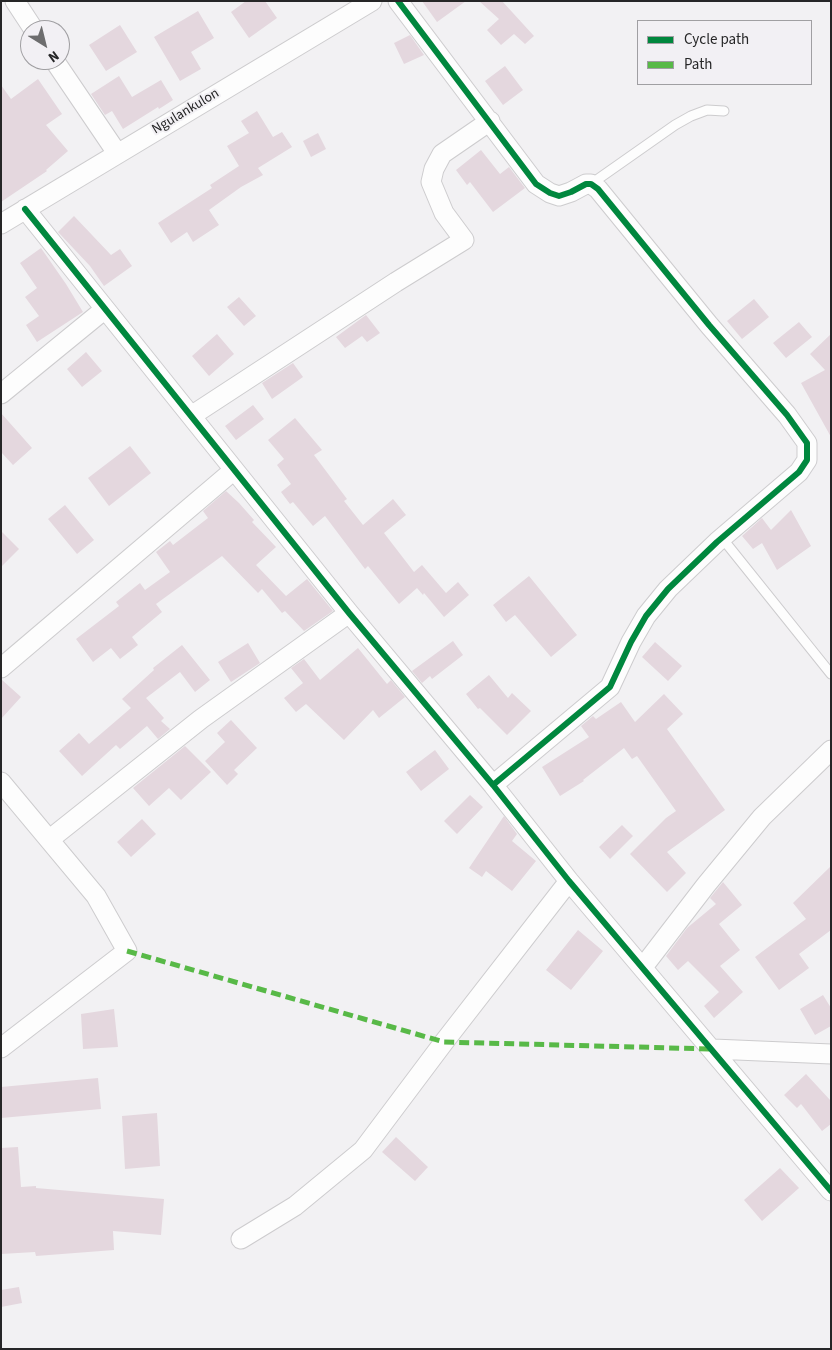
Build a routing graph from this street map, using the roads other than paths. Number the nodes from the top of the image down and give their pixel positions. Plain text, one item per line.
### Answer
1 (15, 1) edge
2 (372, 1) edge
3 (398, 1) edge
4 (27, 20) edge
5 (61, 70) edge
6 (724, 111) dead end
7 (490, 121) junction
8 (117, 153) junction
9 (591, 184) junction
10 (26, 209) junction
11 (1, 224) edge
12 (105, 308) junction
13 (1, 394) edge
14 (191, 416) junction
15 (234, 470) junction
16 (722, 538) junction
17 (349, 613) junction
18 (1, 668) edge
19 (831, 674) edge
20 (831, 750) edge
21 (1, 782) edge
22 (493, 785) junction
23 (50, 839) junction
24 (569, 881) junction
25 (643, 967) junction
26 (1, 1048) edge
27 (712, 1049) junction
28 (831, 1054) edge
29 (831, 1191) edge
30 (241, 1240) dead end

1 - 4 street
2 - 8 street, Ngulankulon
3 - 7 street
5 - 8 street
6 - 9 lane
7 - 9 street
7 - 14 street
8 - 10 street, Ngulankulon
9 - 16 street
10 - 11 street, Ngulankulon
10 - 12 street
12 - 13 street
12 - 14 street
14 - 15 street
15 - 17 street
15 - 18 street
16 - 19 lane
16 - 22 street
17 - 22 street
17 - 23 street
20 - 25 street
21 - 23 street
22 - 24 street
23 - 26 street
24 - 25 street
24 - 30 street
25 - 27 street
27 - 28 street
27 - 29 street

